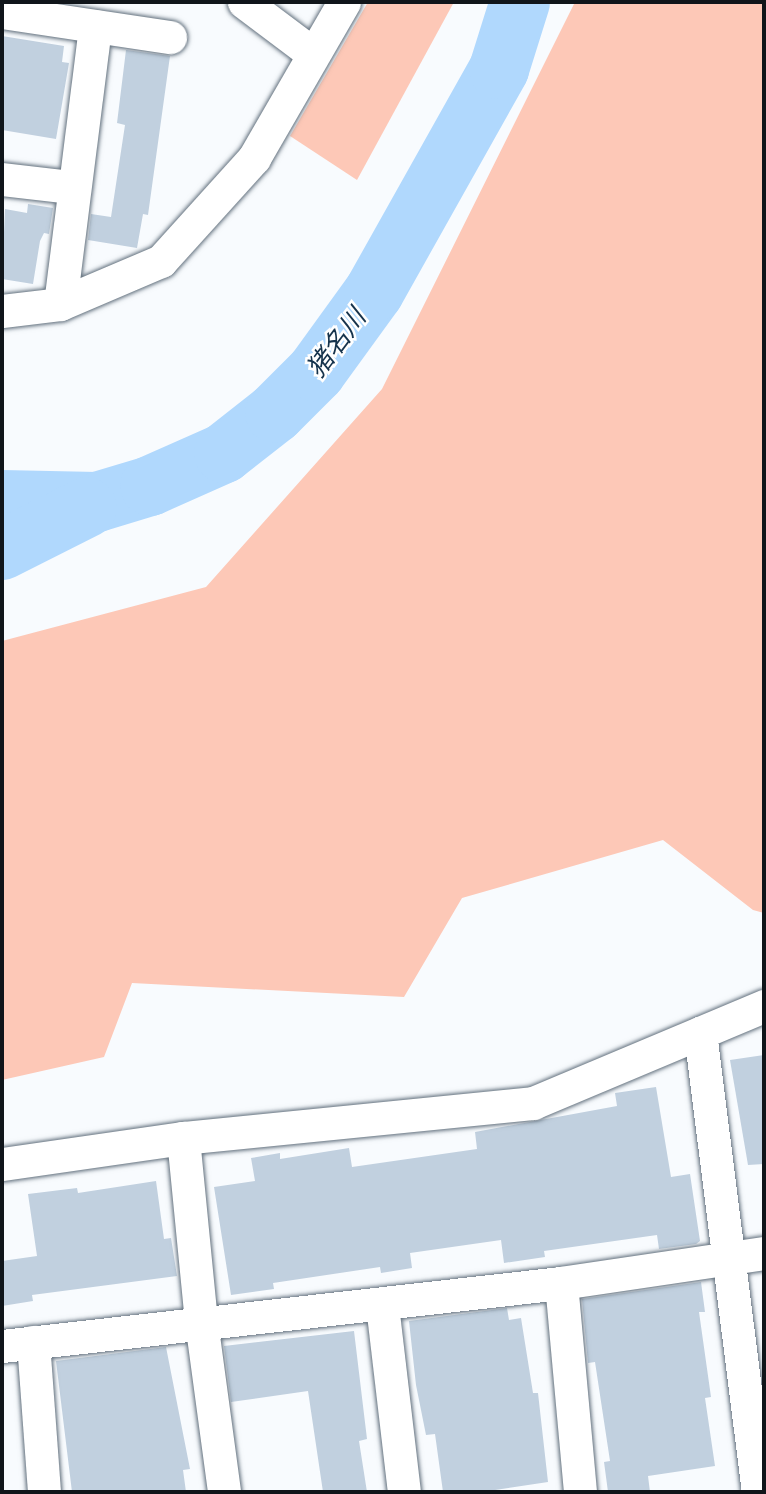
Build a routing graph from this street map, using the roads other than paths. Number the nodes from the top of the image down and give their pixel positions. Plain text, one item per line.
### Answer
1 (244, 2) edge
2 (344, 2) edge
3 (2, 12) edge
4 (94, 26) junction
5 (170, 37) dead end
6 (312, 53) junction
7 (2, 178) edge
8 (71, 187) junction
9 (60, 304) junction
10 (2, 311) edge
11 (764, 1006) edge
12 (700, 1033) junction
13 (183, 1138) junction
14 (2, 1164) edge
15 (764, 1253) edge
16 (725, 1258) junction
17 (561, 1283) junction
18 (382, 1305) junction
19 (201, 1321) junction
20 (17, 1344) edge
21 (44, 1492) edge
22 (225, 1492) edge
23 (404, 1492) edge
24 (580, 1492) edge
25 (758, 1492) edge

1 - 6 street
2 - 6 street
3 - 4 street
4 - 5 street
4 - 8 street
6 - 9 street
7 - 8 street
8 - 9 street
9 - 10 street
11 - 12 street
12 - 13 street
12 - 16 street
13 - 14 street
13 - 19 street
15 - 16 street
16 - 17 street
16 - 25 street
17 - 18 street
17 - 24 street
18 - 19 street
18 - 23 street
19 - 20 street
19 - 22 street
20 - 21 street

